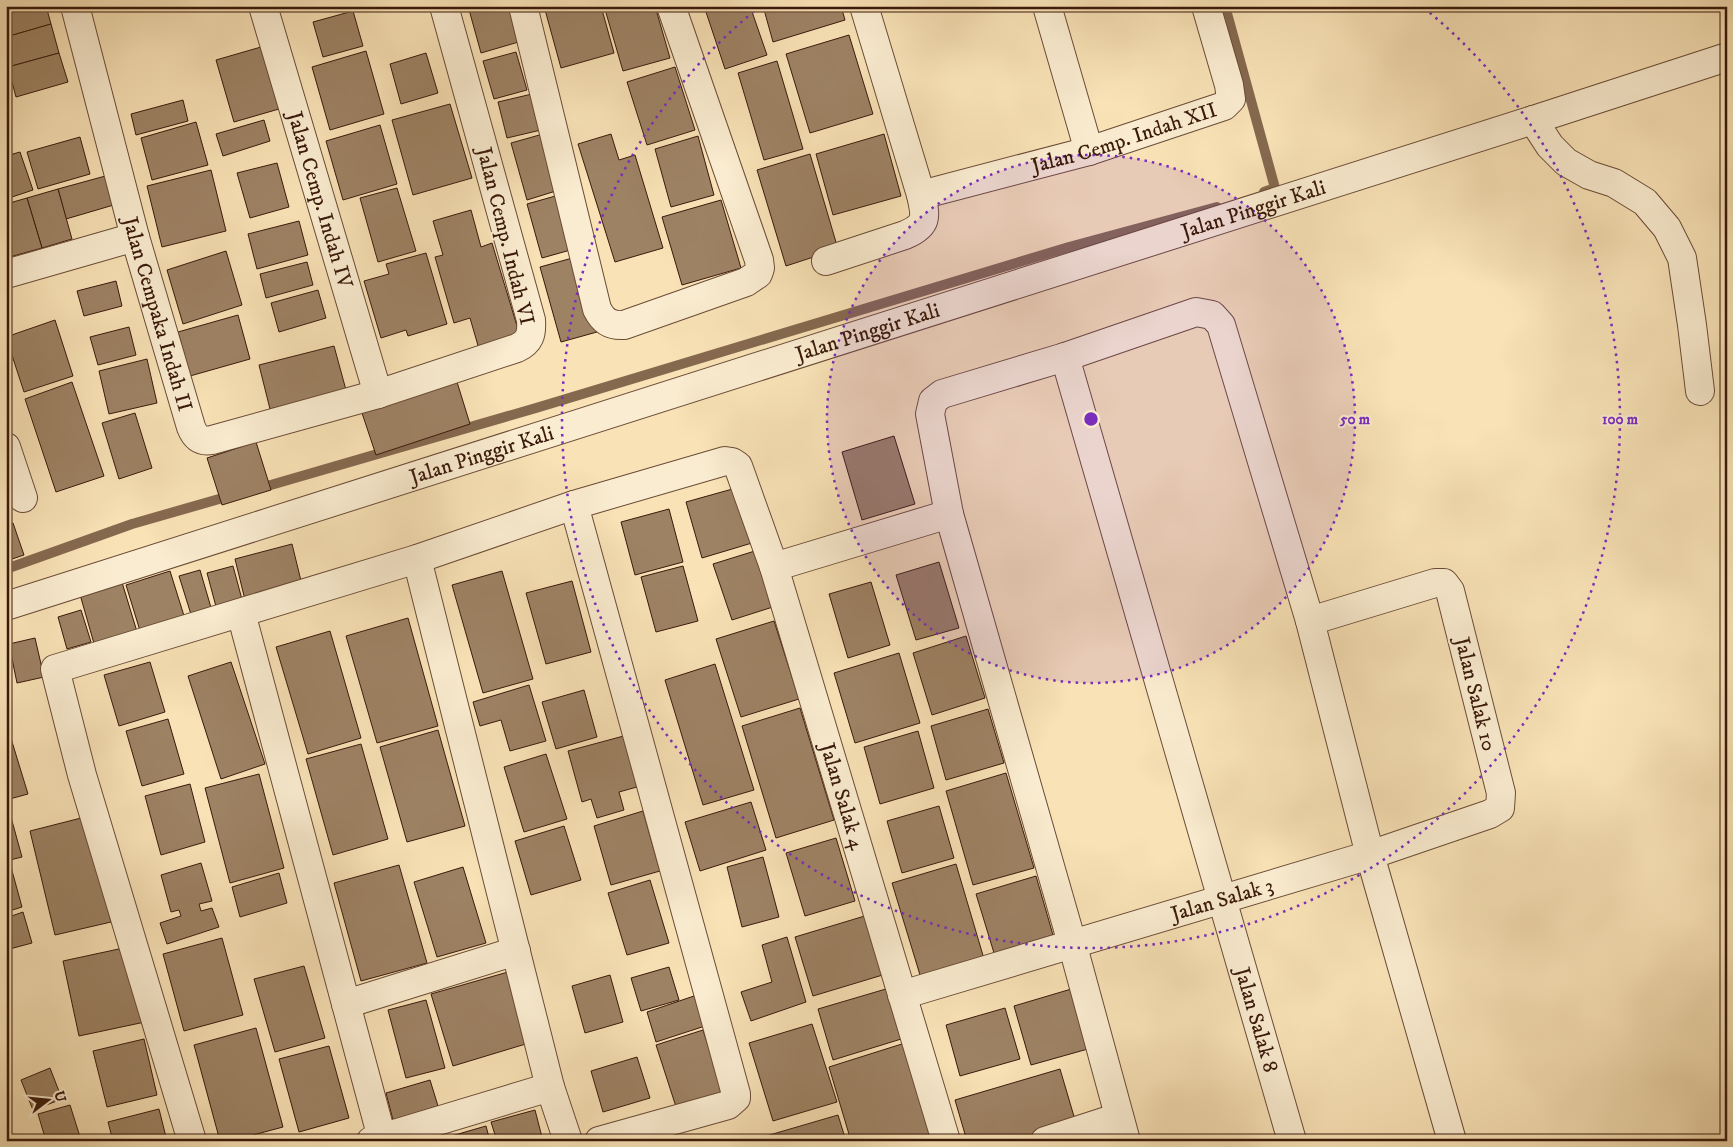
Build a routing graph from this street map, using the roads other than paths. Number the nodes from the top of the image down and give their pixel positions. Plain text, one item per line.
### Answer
1 (75, 6) edge
2 (263, 6) edge
3 (444, 6) edge
4 (522, 6) edge
5 (670, 6) edge
6 (864, 6) edge
7 (1047, 6) edge
8 (1206, 6) edge
9 (1727, 57) edge
10 (1533, 120) junction
11 (1089, 151) junction
12 (921, 195) junction
13 (135, 237) junction
14 (826, 261) dead end
15 (6, 274) edge
16 (1065, 357) junction
17 (1700, 391) dead end
18 (378, 394) junction
19 (6, 447) edge
20 (23, 498) dead end
21 (574, 505) junction
22 (949, 514) junction
23 (418, 559) junction
24 (774, 567) junction
25 (6, 606) edge
26 (240, 612) junction
27 (1310, 621) junction
28 (1370, 855) junction
29 (1222, 899) junction
30 (1072, 943) junction
31 (516, 951) junction
32 (902, 995) junction
33 (346, 1004) junction
34 (550, 1087) junction
35 (1123, 1129) edge
36 (377, 1139) edge
37 (192, 1141) edge
38 (568, 1141) edge
39 (599, 1141) edge
40 (946, 1141) edge
41 (1045, 1141) edge
42 (1292, 1141) edge
43 (1452, 1141) edge

1 - 13 street, Jalan Cempaka Indah II
2 - 18 street, Jalan Cemp. Indah IV
3 - 18 street, Jalan Cemp. Indah VI
4 - 5 street
6 - 12 street
7 - 11 street
8 - 11 street, Jalan Cemp. Indah XII
9 - 10 street, Jalan Pinggir Kali
10 - 17 street
10 - 25 street, Jalan Pinggir Kali
11 - 12 street, Jalan Cemp. Indah XII
12 - 14 street
13 - 15 street
13 - 18 street, Jalan Cempaka Indah II
16 - 22 street
16 - 27 street
16 - 29 street, Jalan Salak 8
19 - 20 street
21 - 23 street
21 - 24 street, Jalan Salak 4
21 - 39 street
22 - 24 street
22 - 30 street
23 - 26 street
23 - 31 street
24 - 32 street, Jalan Salak 4
26 - 33 street
26 - 37 street
27 - 28 street
27 - 28 street, Jalan Salak 10
28 - 29 street, Jalan Salak 3
28 - 43 street
29 - 30 street, Jalan Salak 3
29 - 42 street, Jalan Salak 8
30 - 32 street, Jalan Salak 3
30 - 35 street
31 - 33 street
31 - 34 street
32 - 40 street, Jalan Salak 4
33 - 36 street
34 - 36 street
34 - 38 street
35 - 41 street

